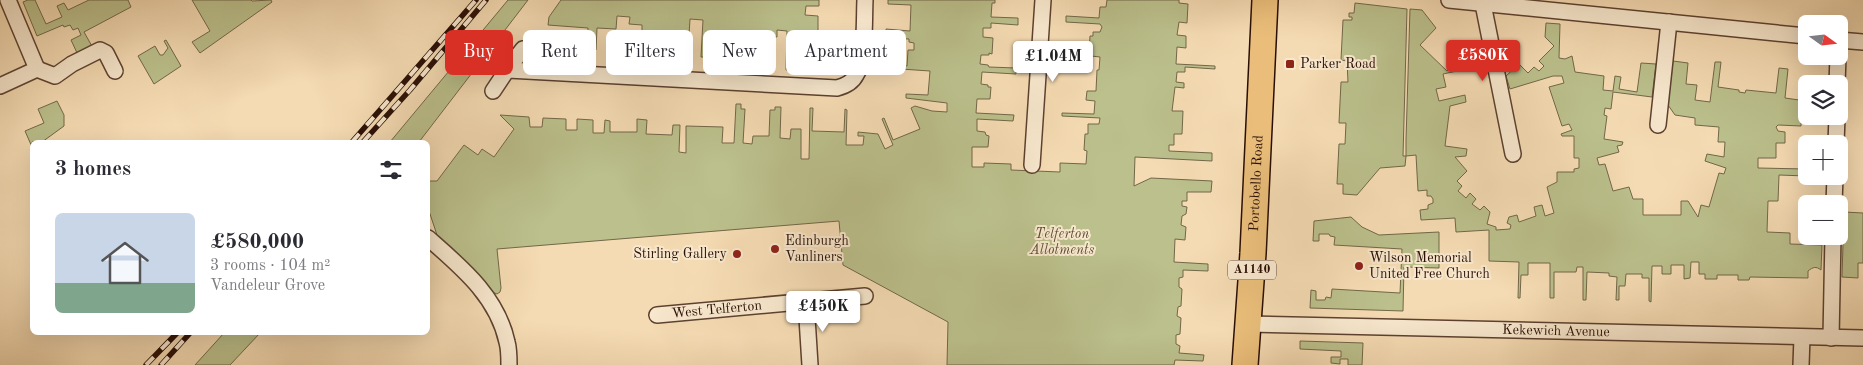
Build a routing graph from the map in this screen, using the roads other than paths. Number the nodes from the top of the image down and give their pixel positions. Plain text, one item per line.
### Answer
1 (8, 0) edge
2 (865, 0) edge
3 (1043, 0) edge
4 (1265, 0) edge
5 (1449, 0) edge
6 (1483, 4) junction
7 (1669, 22) junction
8 (1798, 35) edge
9 (1848, 41) edge
10 (1863, 42) edge
11 (523, 49) dead end
12 (513, 63) edge
13 (37, 69) junction
14 (513, 70) edge
15 (115, 71) dead end
16 (504, 75) edge
17 (0, 86) edge
18 (493, 91) dead end
19 (1658, 125) dead end
20 (1513, 154) dead end
21 (1032, 165) dead end
22 (430, 240) edge
23 (1833, 245) edge
24 (865, 296) dead end
25 (806, 302) junction
26 (657, 315) dead end
27 (1247, 324) junction
28 (1802, 337) junction
29 (1831, 338) junction
30 (1863, 338) edge
31 (509, 365) edge
32 (810, 365) edge
33 (1245, 365) edge
34 (1801, 365) edge

1 - 13 street
2 - 14 street
3 - 21 street
4 - 27 main road, Portobello Road / A1140
5 - 6 street
6 - 7 street
6 - 20 street
7 - 8 street
7 - 19 street
9 - 10 street
11 - 12 street
13 - 15 street
13 - 17 street
16 - 18 street
22 - 31 street
23 - 29 street
24 - 25 street, West Telferton
25 - 26 street, West Telferton
25 - 32 street
27 - 28 street, Kekewich Avenue
27 - 33 main road, Portobello Road / A1140
28 - 29 street, Kekewich Avenue
28 - 34 street
29 - 30 street, Kekewich Avenue

